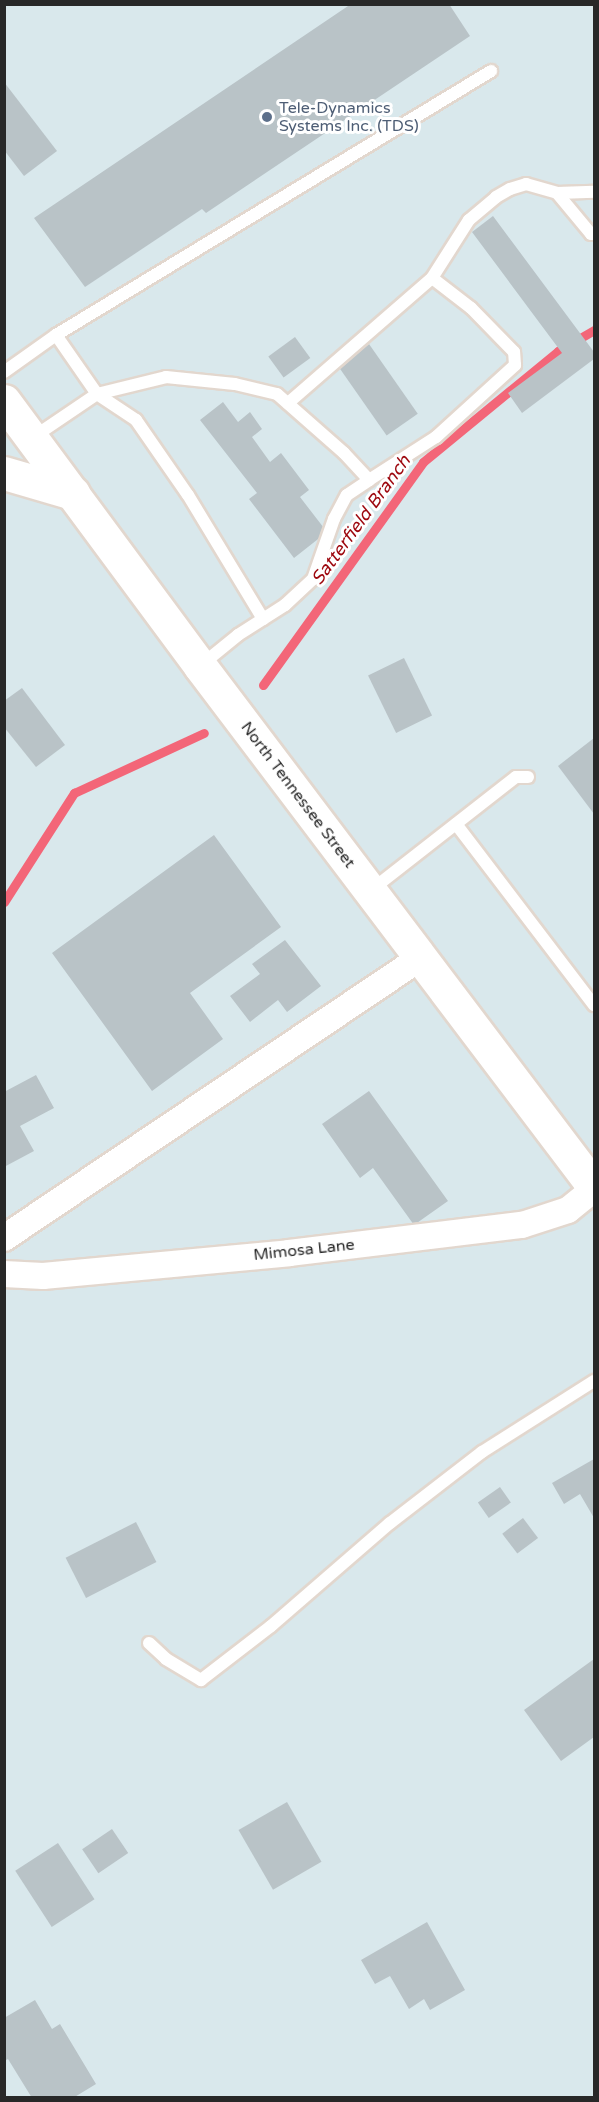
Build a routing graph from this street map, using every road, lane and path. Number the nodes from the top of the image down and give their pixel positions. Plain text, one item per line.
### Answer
1 (491, 71) dead end
2 (594, 192) edge
3 (557, 193) junction
4 (594, 234) edge
5 (432, 278) junction
6 (56, 334) junction
7 (4, 372) edge
8 (97, 394) junction
9 (4, 401) edge
10 (288, 404) junction
11 (32, 438) junction
12 (4, 473) edge
13 (369, 480) junction
14 (73, 493) junction
15 (263, 619) junction
16 (200, 666) junction
17 (528, 777) dead end
18 (456, 824) junction
19 (370, 891) junction
20 (420, 958) junction
21 (594, 1005) edge
22 (594, 1188) edge
23 (4, 1238) edge
24 (4, 1274) edge
25 (594, 1381) edge
26 (149, 1643) dead end

1 - 6 lane
2 - 3 lane
3 - 4 lane
3 - 5 lane
5 - 10 lane
5 - 13 lane
6 - 7 lane
6 - 8 lane
8 - 10 lane
8 - 11 lane
8 - 15 lane
9 - 11 main road, North Tennessee Street
10 - 13 lane
11 - 14 main road, North Tennessee Street
12 - 14 main road
13 - 15 lane
14 - 16 main road, North Tennessee Street
15 - 16 lane
16 - 19 main road, North Tennessee Street
17 - 18 lane
18 - 19 lane
18 - 21 lane
19 - 20 main road, North Tennessee Street
20 - 22 main road, North Tennessee Street
20 - 23 street
22 - 24 street, Mimosa Lane
25 - 26 lane

